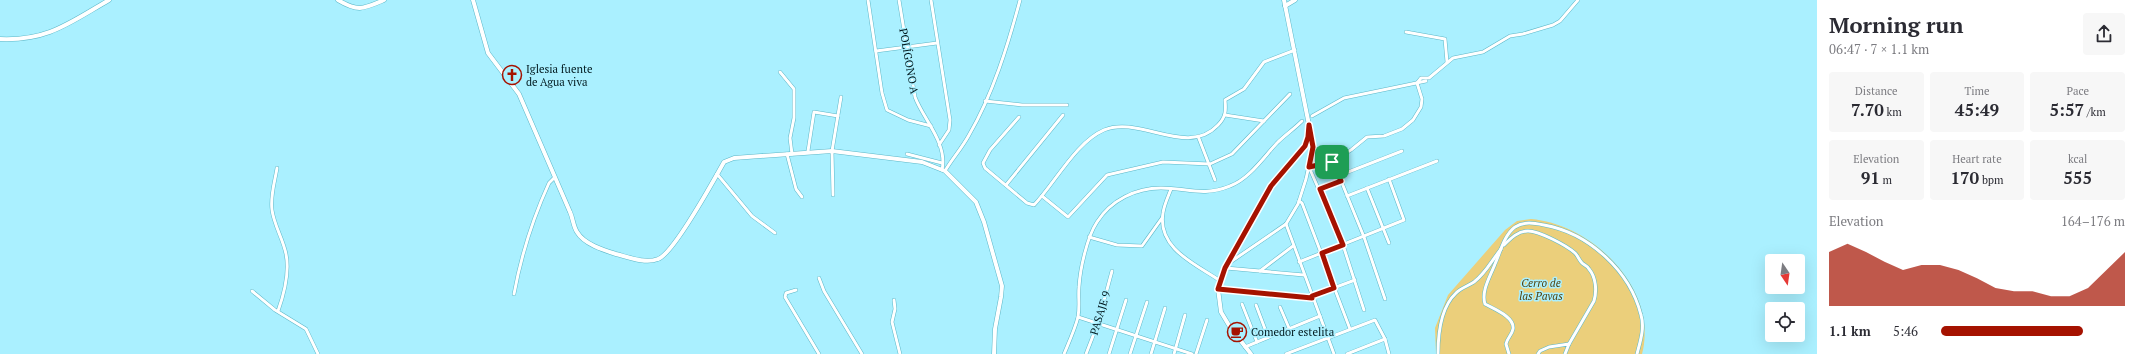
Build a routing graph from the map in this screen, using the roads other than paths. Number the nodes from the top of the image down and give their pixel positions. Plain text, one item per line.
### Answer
1 (109, 0) edge
2 (338, 0) edge
3 (384, 0) edge
4 (473, 0) edge
5 (868, 0) edge
6 (899, 0) edge
7 (931, 0) edge
8 (1020, 0) edge
9 (1284, 0) edge
10 (1295, 0) edge
11 (1578, 0) edge
12 (1286, 6) junction
13 (1406, 32) dead end
14 (0, 39) edge
15 (937, 43) junction
16 (906, 46) junction
17 (1295, 50) junction
18 (876, 51) junction
19 (1448, 62) junction
20 (780, 72) dead end
21 (1426, 81) dead end
22 (1417, 83) junction
23 (1290, 94) dead end
24 (842, 97) dead end
25 (985, 101) junction
26 (1067, 105) dead end
27 (1063, 115) dead end
28 (1225, 115) junction
29 (838, 116) junction
30 (1312, 116) dead end
31 (1019, 117) dead end
32 (1264, 120) junction
33 (1302, 121) dead end
34 (1309, 125) junction
35 (931, 126) junction
36 (1198, 136) junction
37 (939, 145) junction
38 (808, 151) junction
39 (832, 151) junction
40 (1402, 151) dead end
41 (787, 154) junction
42 (792, 154) junction
43 (907, 154) dead end
44 (1437, 161) dead end
45 (1332, 162) junction
46 (942, 164) junction
47 (1210, 164) junction
48 (1309, 167) junction
49 (277, 168) dead end
50 (943, 170) junction
51 (717, 174) junction
52 (1338, 176) junction
53 (554, 178) junction
54 (1216, 180) dead end
55 (1389, 180) junction
56 (1341, 181) junction
57 (1006, 185) junction
58 (1367, 188) junction
59 (1171, 189) junction
60 (1320, 189) junction
61 (833, 195) dead end
62 (1042, 196) junction
63 (1347, 196) junction
64 (802, 197) dead end
65 (1299, 201) junction
66 (1162, 218) junction
67 (1286, 224) junction
68 (1384, 228) junction
69 (774, 233) dead end
70 (1089, 237) junction
71 (1364, 237) junction
72 (1389, 243) dead end
73 (1343, 245) junction
74 (1293, 246) junction
75 (1503, 246) junction
76 (1322, 253) junction
77 (1299, 262) junction
78 (1229, 263) junction
79 (1225, 268) junction
80 (1112, 271) dead end
81 (1260, 271) junction
82 (1304, 275) junction
83 (819, 278) dead end
84 (1220, 280) junction
85 (1355, 280) junction
86 (1334, 288) junction
87 (1218, 289) junction
88 (796, 290) dead end
89 (252, 291) dead end
90 (514, 294) dead end
91 (1312, 297) junction
92 (1385, 299) dead end
93 (894, 300) dead end
94 (1126, 300) dead end
95 (1147, 302) dead end
96 (1242, 304) dead end
97 (1256, 305) dead end
98 (1280, 307) dead end
99 (1165, 308) dead end
100 (1364, 310) dead end
101 (278, 311) junction
102 (1185, 315) dead end
103 (1320, 316) junction
104 (1078, 317) junction
105 (1207, 320) dead end
106 (1098, 323) junction
107 (1289, 328) junction
108 (1350, 329) junction
109 (1116, 330) junction
110 (1136, 336) junction
111 (1268, 337) junction
112 (1329, 337) junction
113 (1385, 339) junction
114 (1155, 342) junction
115 (1257, 342) junction
116 (1569, 344) junction
117 (1245, 347) junction
118 (1175, 349) junction
119 (318, 354) edge
120 (819, 354) edge
121 (862, 354) edge
122 (900, 354) edge
123 (994, 354) edge
124 (1064, 354) edge
125 (1086, 354) edge
126 (1109, 354) edge
127 (1130, 354) edge
128 (1151, 354) edge
129 (1174, 354) edge
130 (1192, 354) edge
131 (1196, 354) edge
132 (1251, 354) edge
133 (1286, 354) edge
134 (1334, 354) edge
135 (1347, 354) edge
136 (1389, 354) edge
137 (1438, 354) edge
138 (1509, 354) edge
139 (1538, 354) edge
140 (1565, 354) edge
141 (1636, 354) edge

1 - 14 street
2 - 3 street
4 - 53 street
5 - 18 street
6 - 16 street, POLÍGONO A
7 - 15 street
8 - 25 street
9 - 12 street
10 - 12 street
11 - 19 street
12 - 17 street
13 - 19 street
15 - 16 street
15 - 37 street
16 - 18 street
16 - 35 street, POLÍGONO A
17 - 28 street
17 - 34 street
18 - 35 street
19 - 22 street
20 - 42 street
21 - 22 street
22 - 30 street
22 - 45 street
23 - 32 street
24 - 29 street
25 - 26 street
25 - 50 street
27 - 57 street
28 - 32 street
28 - 36 street
29 - 38 street
29 - 39 street
31 - 57 street
32 - 47 street
33 - 59 street
34 - 48 street
34 - 78 street
35 - 37 street, POLÍGONO A
36 - 47 street
36 - 62 street
37 - 46 street, POLÍGONO A
38 - 39 street
38 - 42 street
39 - 50 street
39 - 61 street
40 - 52 street
41 - 42 street
41 - 51 street
41 - 64 street
43 - 46 street
44 - 55 street
45 - 48 street
45 - 52 street
46 - 50 street, POLÍGONO A
47 - 54 street
47 - 62 street
48 - 60 street
48 - 65 street
49 - 101 street
50 - 123 street
51 - 53 street
51 - 69 street
52 - 56 street
53 - 90 street
55 - 58 street
55 - 68 street
56 - 60 street
56 - 63 street
57 - 62 street
58 - 63 street
58 - 68 street
59 - 66 street
59 - 70 street
60 - 73 street
63 - 71 street
65 - 67 street
65 - 76 street
66 - 70 street
66 - 84 street
67 - 74 street
67 - 78 street
68 - 71 street
68 - 72 street
70 - 104 street
71 - 73 street
71 - 92 street
73 - 76 street
73 - 85 street
74 - 77 street
74 - 81 street
75 - 116 street
75 - 137 street
75 - 138 street
75 - 141 street
76 - 77 street
76 - 86 street
77 - 82 street
78 - 79 street
79 - 81 street
79 - 84 street
80 - 106 street, PASAJE 9
81 - 82 street
82 - 91 street
83 - 121 street
84 - 87 street
85 - 86 street
85 - 100 street
86 - 91 street
86 - 108 street
87 - 91 street
87 - 117 street
88 - 120 street
89 - 101 street
91 - 103 street
93 - 122 street
94 - 109 street
95 - 110 street
96 - 115 street
97 - 111 street
98 - 107 street
99 - 114 street
101 - 119 street
102 - 118 street
103 - 107 street
103 - 112 street
104 - 106 street
104 - 124 street
105 - 131 street
106 - 109 street
106 - 125 street, PASAJE 9
107 - 111 street
108 - 112 street
108 - 113 street
109 - 110 street
109 - 126 street
110 - 114 street
110 - 127 street
111 - 115 street
112 - 133 street
112 - 134 street
113 - 135 street
113 - 136 street
114 - 118 street
114 - 128 street
115 - 117 street
116 - 139 street
116 - 140 street
117 - 132 street
118 - 129 street
118 - 130 street

